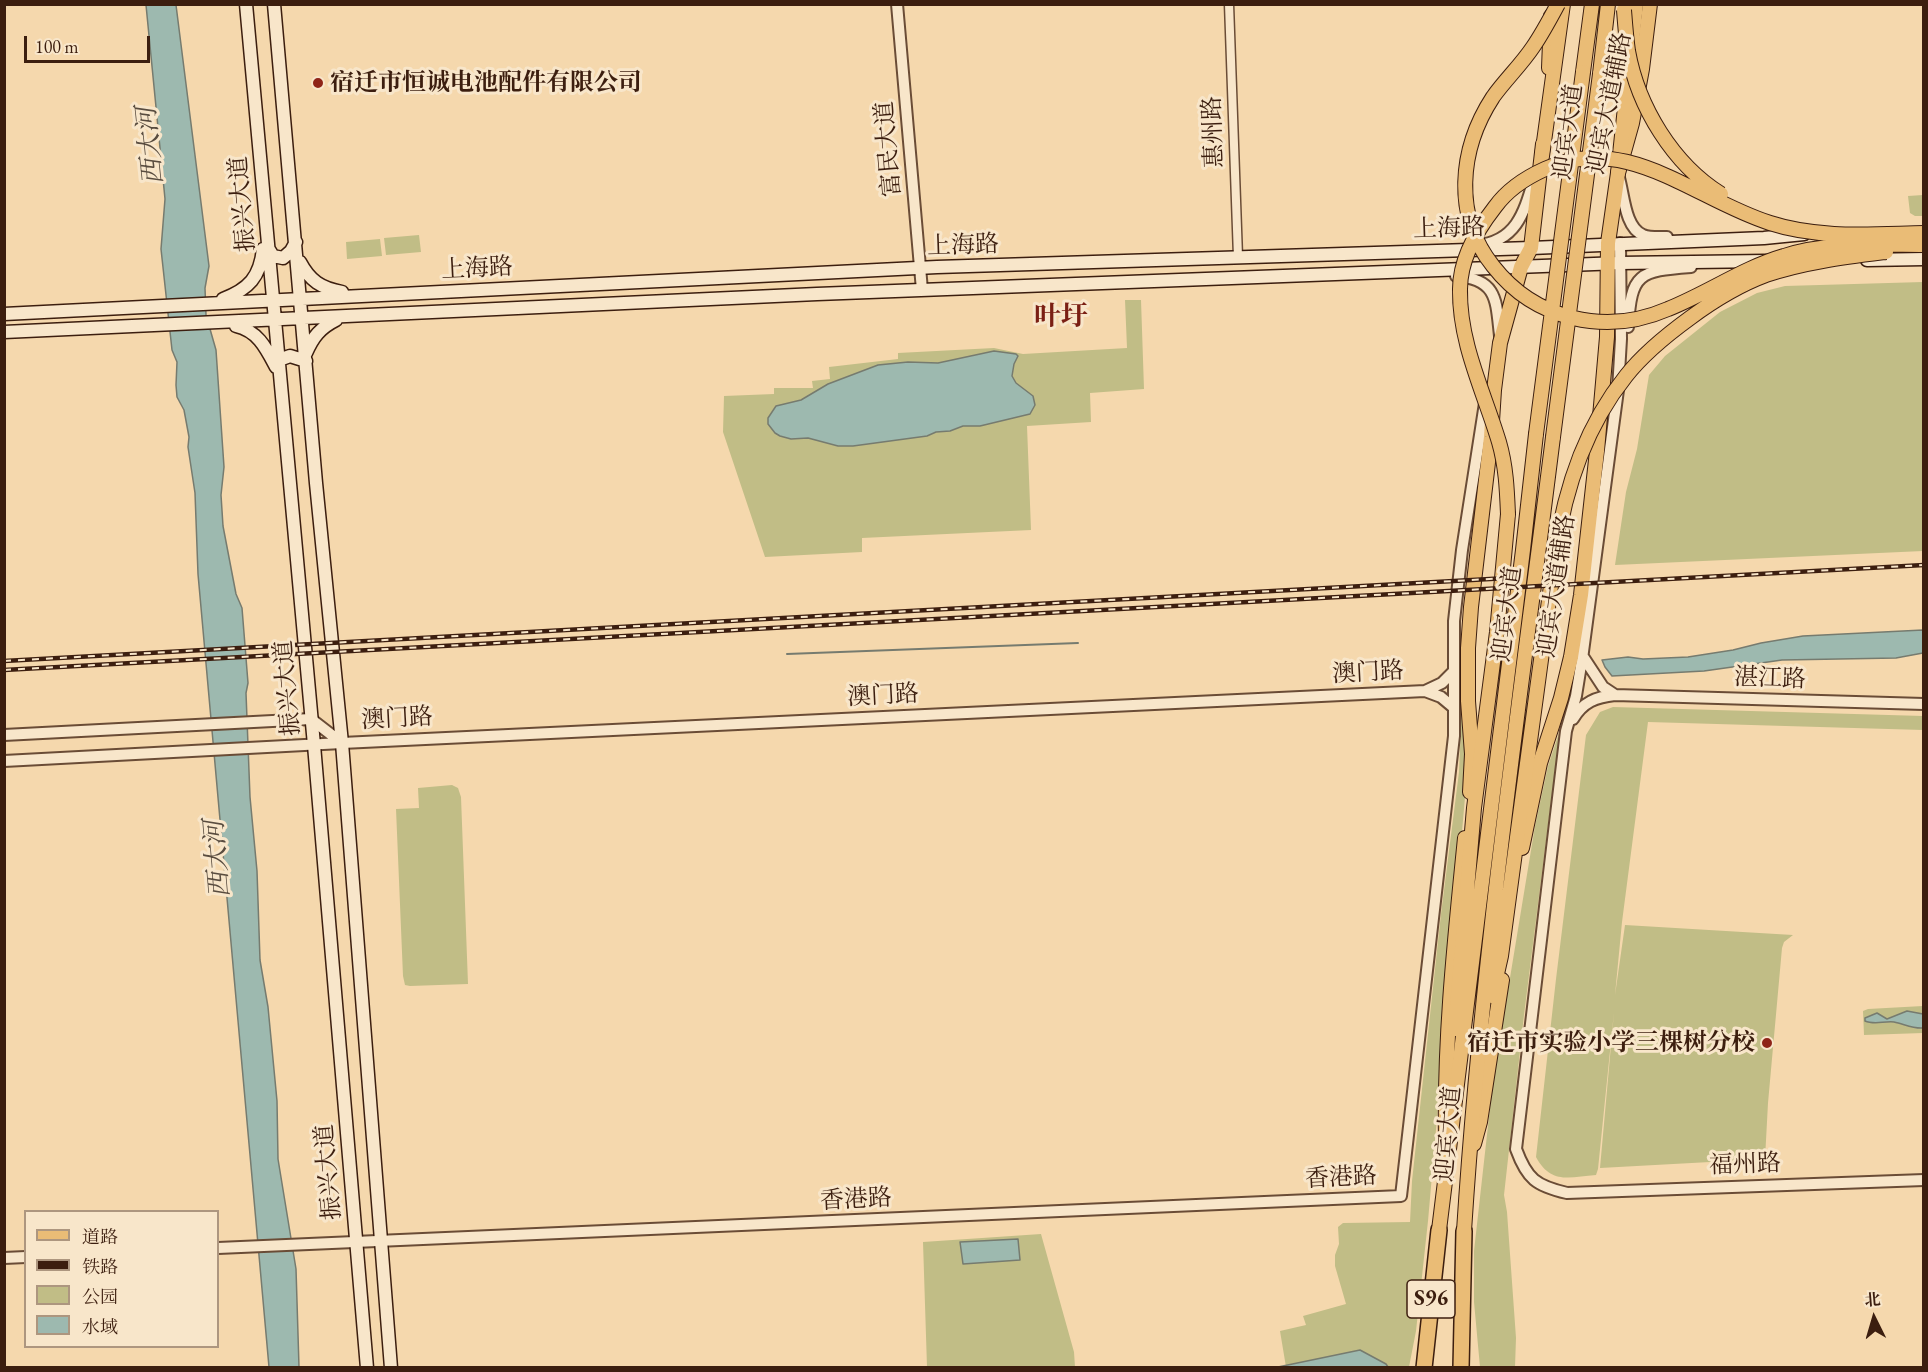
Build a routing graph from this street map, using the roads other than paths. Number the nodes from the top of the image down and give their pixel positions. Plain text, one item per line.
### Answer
1 (246, 4) edge
2 (274, 4) edge
3 (897, 4) edge
4 (1229, 4) edge
5 (1552, 4) edge
6 (1558, 4) edge
7 (1563, 4) edge
8 (1592, 4) edge
9 (1608, 4) edge
10 (1624, 4) edge
11 (1636, 4) edge
12 (1650, 4) edge
13 (1542, 156) junction
14 (1618, 173) junction
15 (265, 215) junction
16 (1923, 227) edge
17 (1923, 233) edge
18 (1764, 238) junction
19 (296, 241) junction
20 (1614, 243) junction
21 (1923, 247) edge
22 (268, 248) junction
23 (1531, 248) junction
24 (1367, 253) junction
25 (1238, 257) junction
26 (298, 258) junction
27 (1923, 259) edge
28 (1781, 261) junction
29 (1615, 263) junction
30 (1015, 265) junction
31 (1521, 267) junction
32 (922, 268) junction
33 (812, 273) junction
34 (1368, 273) junction
35 (1019, 286) junction
36 (922, 290) junction
37 (817, 294) junction
38 (361, 296) junction
39 (335, 297) junction
40 (301, 298) junction
41 (273, 300) junction
42 (233, 302) junction
43 (211, 303) junction
44 (4, 314) edge
45 (341, 318) junction
46 (303, 319) junction
47 (275, 320) junction
48 (223, 323) junction
49 (4, 332) edge
50 (1500, 343) junction
51 (306, 357) junction
52 (279, 360) junction
53 (280, 373) junction
54 (1609, 457) junction
55 (1582, 655) junction
56 (1453, 672) junction
57 (1425, 691) junction
58 (1615, 695) junction
59 (1923, 704) edge
60 (1453, 707) junction
61 (312, 719) junction
62 (1566, 731) junction
63 (4, 735) edge
64 (342, 743) junction
65 (314, 745) junction
66 (4, 761) edge
67 (1476, 1068) junction
68 (1447, 1163) junction
69 (1468, 1168) junction
70 (1923, 1180) edge
71 (1439, 1230) joint
72 (1464, 1231) joint
73 (356, 1242) junction
74 (381, 1242) junction
75 (219, 1248) edge
76 (24, 1257) edge
77 (4, 1258) edge
78 (367, 1368) edge
79 (391, 1368) edge
80 (1424, 1368) edge
81 (1461, 1368) edge

1 - 15 main road, 振兴大道
2 - 19 main road, 振兴大道
3 - 32 street, 富民大道
4 - 25 street, 惠州路
5 - 13 main road
6 - 21 main road, bridge
7 - 13 main road
8 - 68 main road, 迎宾大道, bridge
9 - 67 main road, 迎宾大道, bridge
10 - 17 main road, bridge
11 - 14 main road
12 - 14 main road, 迎宾大道辅路
13 - 23 main road
13 - 24 street
14 - 18 street
14 - 20 main road, 迎宾大道辅路
15 - 22 main road, 振兴大道
15 - 43 main road
16 - 18 main road, 上海路
17 - 68 main road, bridge
18 - 20 main road, 上海路
19 - 22 main road
19 - 26 main road, 振兴大道
20 - 23 main road, 上海路
20 - 29 main road, 迎宾大道辅路
21 - 67 main road, bridge
22 - 41 main road, 振兴大道
23 - 24 main road, 上海路
23 - 31 main road
24 - 25 main road, 上海路
25 - 30 main road, 上海路
26 - 38 main road
26 - 40 main road, 振兴大道
27 - 28 main road, 上海路
28 - 29 main road, 上海路
28 - 54 street
29 - 31 main road, 上海路
29 - 54 street
29 - 69 main road, 迎宾大道辅路
30 - 32 main road, 上海路
30 - 35 main road
31 - 34 main road, 上海路
31 - 50 main road
32 - 33 main road, 上海路
32 - 36 street, 富民大道
33 - 37 main road
33 - 38 main road, 上海路
34 - 35 main road, 上海路
34 - 50 street
35 - 36 main road, 上海路
36 - 37 main road, 上海路
37 - 45 main road, 上海路
38 - 39 main road, 上海路
39 - 40 main road, 上海路
39 - 45 main road
40 - 41 main road, 上海路
40 - 46 main road, 振兴大道
41 - 42 main road, 上海路
41 - 47 main road, 振兴大道
42 - 43 main road, 上海路
42 - 48 main road
43 - 44 main road, 上海路
45 - 46 main road, 上海路
45 - 51 main road
46 - 47 main road, 上海路
46 - 51 main road, 振兴大道
47 - 48 main road, 上海路
47 - 52 main road, 振兴大道
48 - 49 main road, 上海路
48 - 53 main road
50 - 56 street
50 - 68 main road
51 - 52 main road
51 - 64 main road, 振兴大道
52 - 53 main road, 振兴大道
53 - 61 main road, 振兴大道
54 - 55 street
55 - 58 street
55 - 62 street
56 - 57 street
56 - 60 street
57 - 60 street
57 - 64 street, 澳门路
58 - 59 street, 湛江路
58 - 62 street, 湛江路
60 - 74 street, 香港路
61 - 63 street
61 - 64 street, 澳门路
61 - 65 main road, 振兴大道
62 - 70 street, 福州路
64 - 65 street, 澳门路
64 - 74 main road, 振兴大道
65 - 66 street, 澳门路
65 - 73 main road, 振兴大道
67 - 69 main road, 迎宾大道
68 - 71 main road, 迎宾大道
69 - 72 main road, 迎宾大道
71 - 80 highway, S96
72 - 81 highway, S96
73 - 74 street, 香港路
73 - 75 street, 香港路
73 - 78 main road, 振兴大道
74 - 79 main road, 振兴大道
76 - 77 street

